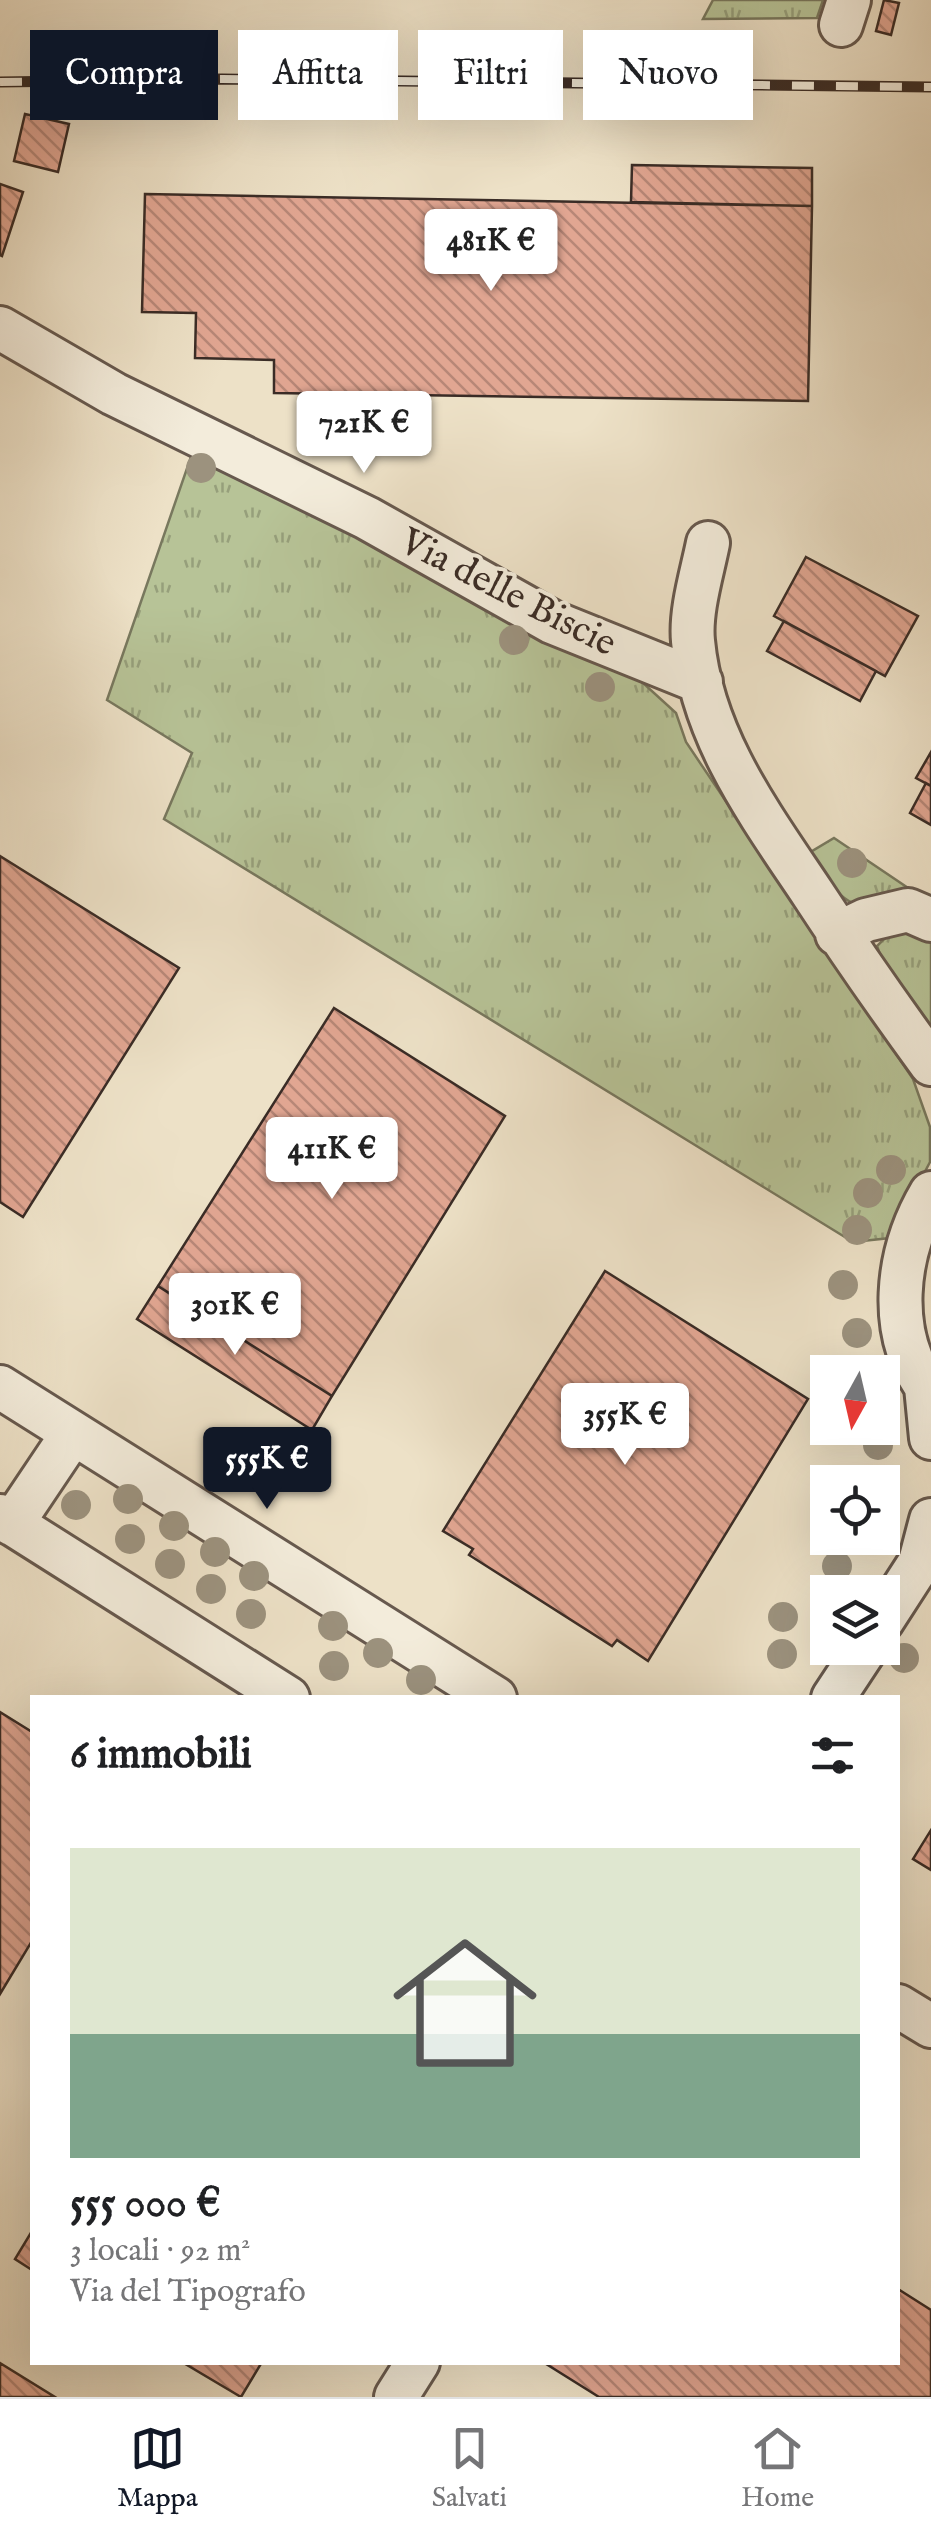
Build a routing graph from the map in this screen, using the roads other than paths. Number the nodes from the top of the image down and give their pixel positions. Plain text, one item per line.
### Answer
1 (0, 328) edge
2 (708, 543) dead end
3 (700, 682) junction
4 (931, 920) edge
5 (837, 934) junction
6 (931, 1064) edge
7 (931, 1193) edge
8 (0, 1387) edge
9 (929, 1390) edge
10 (73, 1433) junction
11 (931, 1438) edge
12 (6, 1520) edge
13 (931, 1520) edge
14 (925, 1558) edge
15 (900, 1595) edge
16 (855, 1665) edge
17 (283, 1695) edge
18 (490, 1695) edge
19 (835, 1695) edge
20 (900, 2007) edge
21 (931, 2026) edge
22 (416, 2365) edge
23 (396, 2397) edge

1 - 3 street, Via delle Biscie
2 - 3 street
3 - 5 street
4 - 5 street
5 - 6 street
7 - 9 street
8 - 10 street
9 - 11 street
10 - 12 street
10 - 18 street
12 - 17 street
13 - 14 street
14 - 15 street
16 - 19 street
20 - 21 street
22 - 23 street

